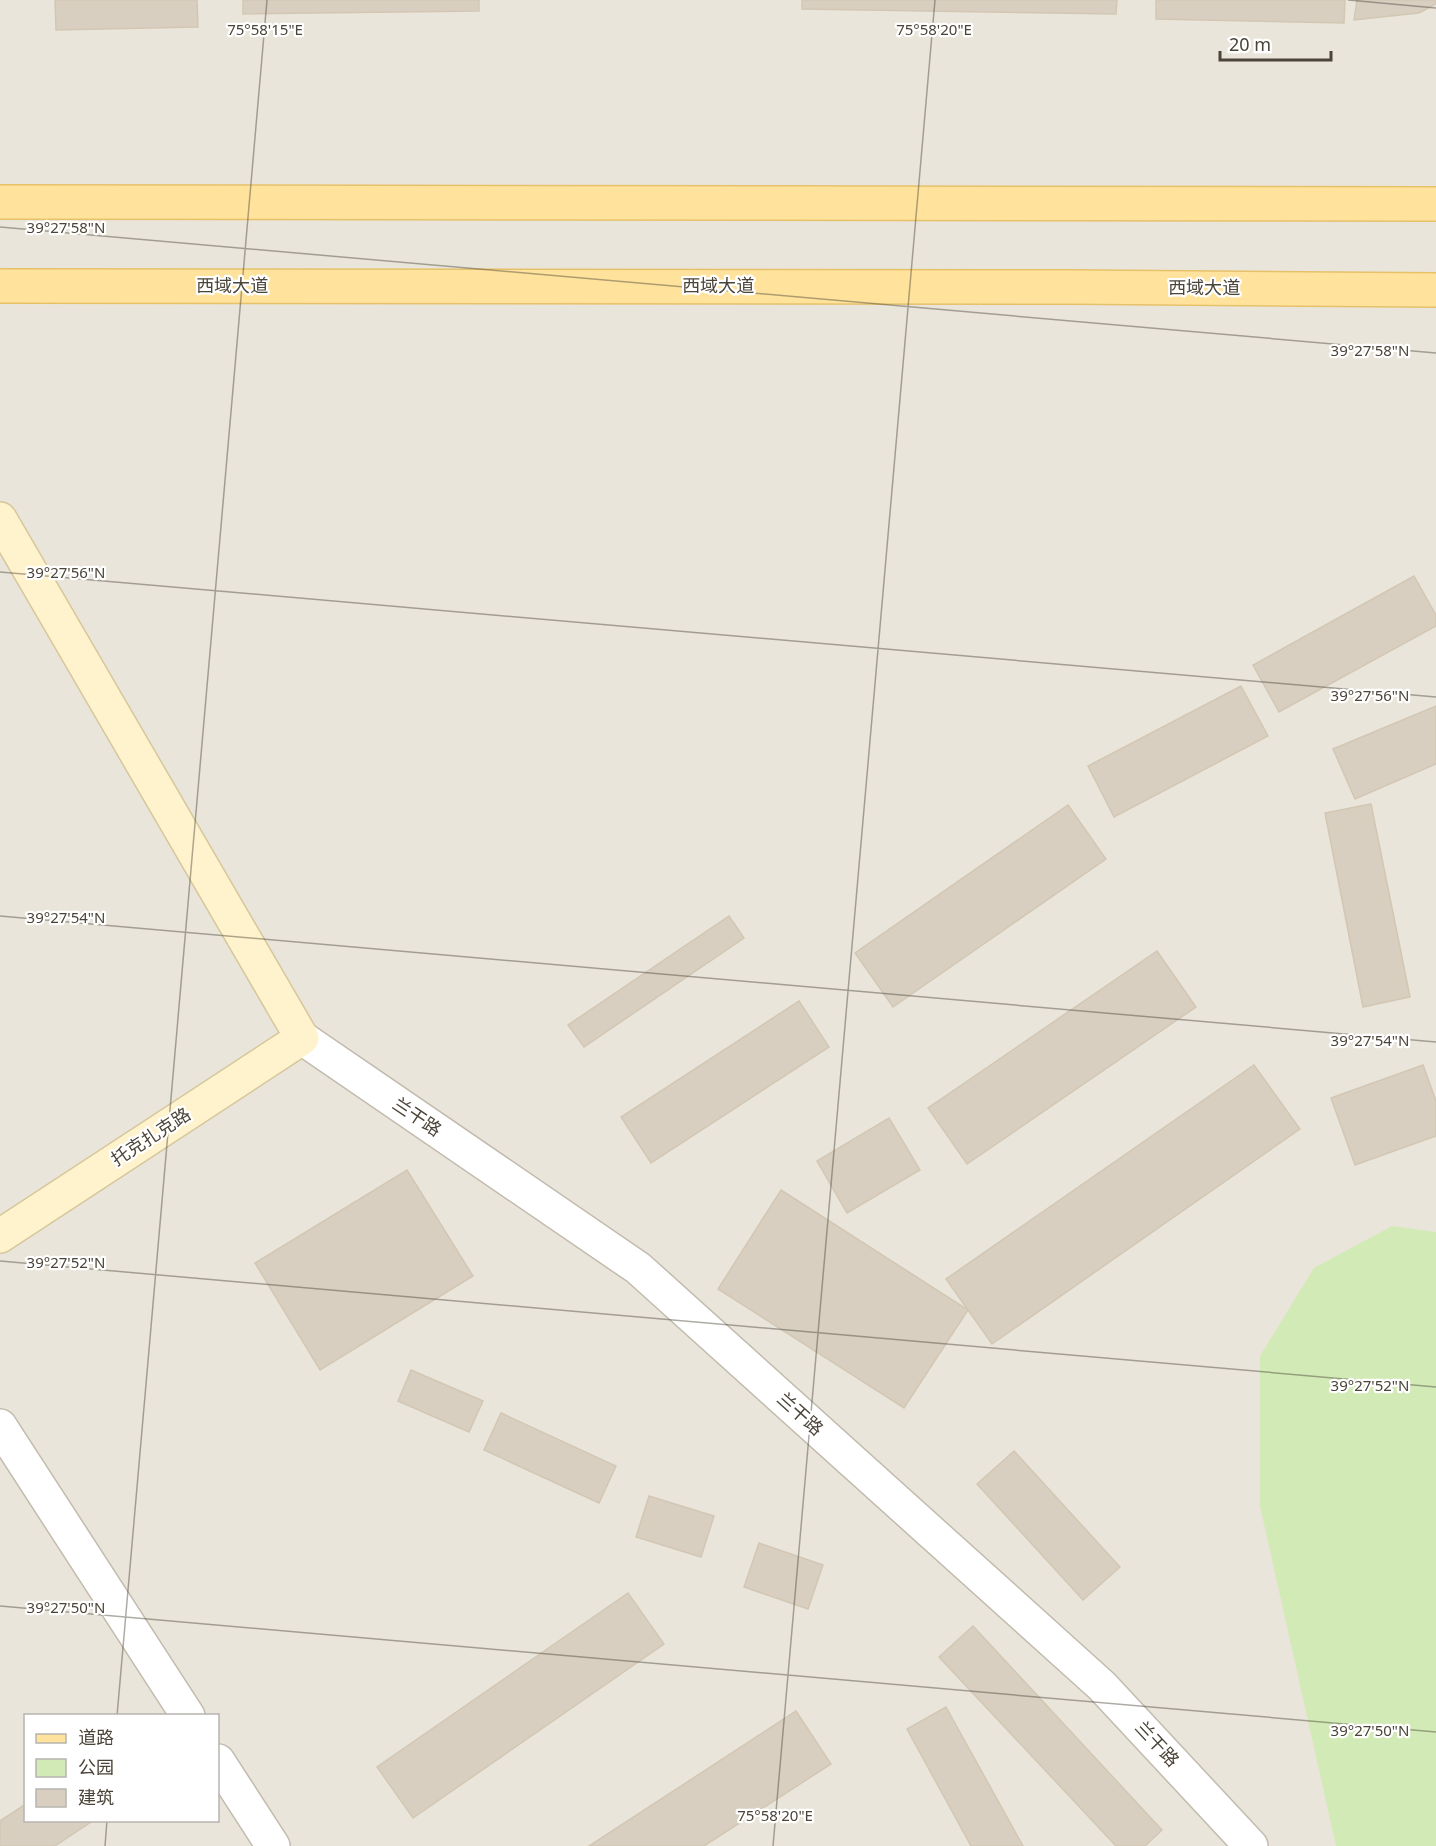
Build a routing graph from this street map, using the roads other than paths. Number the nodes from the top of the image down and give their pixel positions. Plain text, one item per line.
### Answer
1 (0, 202) edge
2 (1436, 204) edge
3 (0, 285) edge
4 (1436, 290) edge
5 (0, 519) edge
6 (302, 1038) junction
7 (0, 1236) edge
8 (0, 1426) edge
9 (187, 1714) edge
10 (219, 1763) edge
11 (273, 1846) edge
12 (1251, 1846) edge

1 - 2 main road
3 - 4 main road, 西域大道
5 - 6 street
6 - 7 street, 托克扎克路
6 - 12 street, 兰干路
8 - 9 street
10 - 11 street

